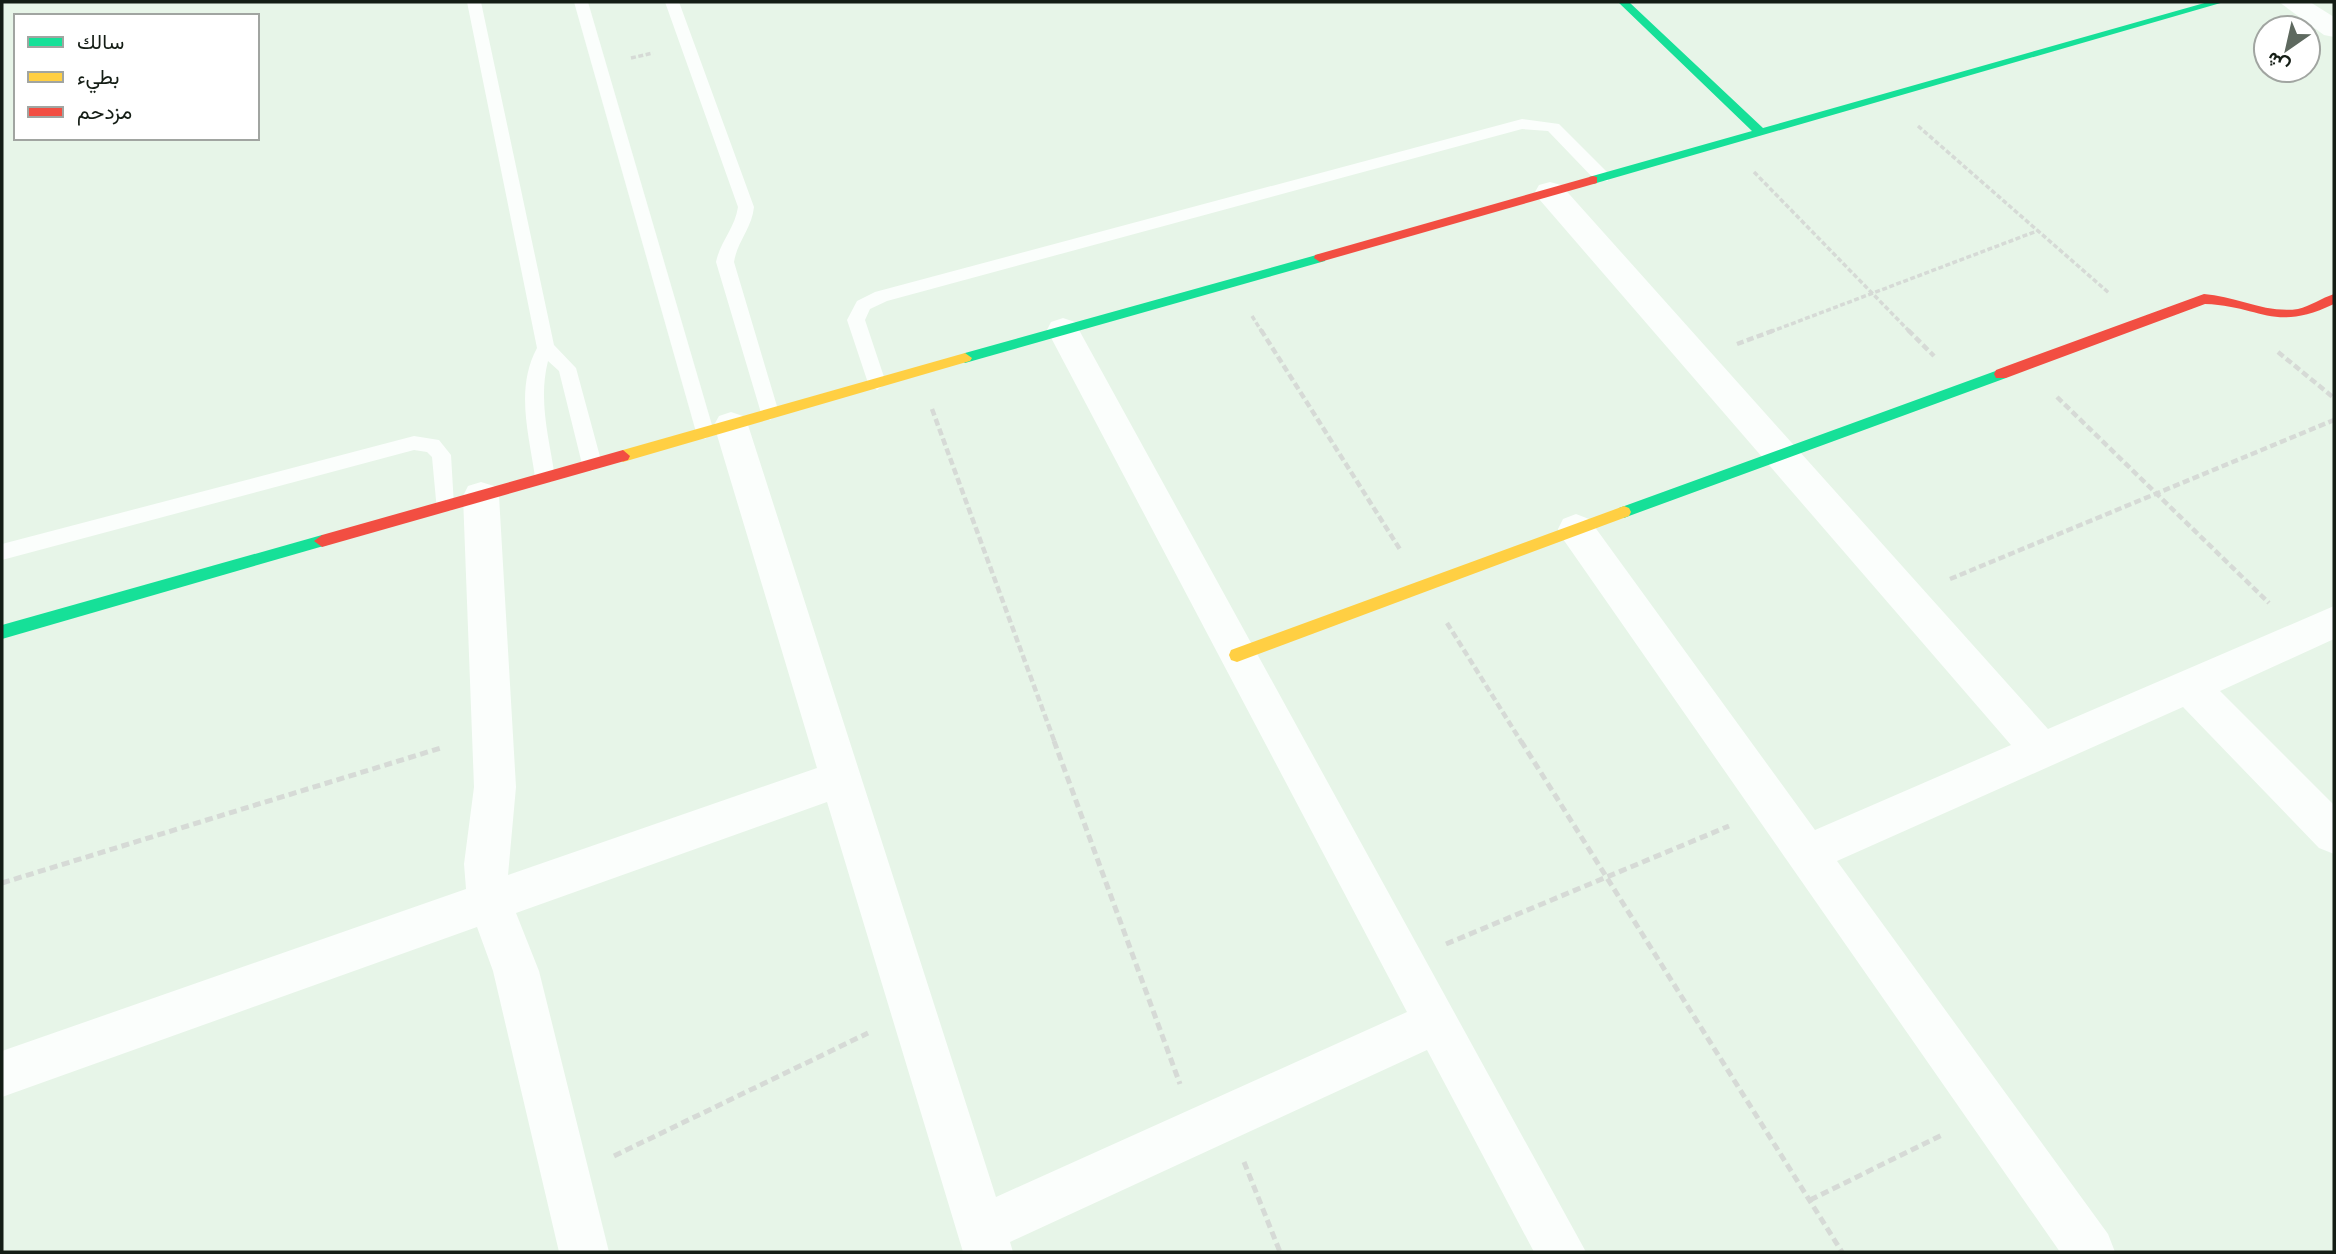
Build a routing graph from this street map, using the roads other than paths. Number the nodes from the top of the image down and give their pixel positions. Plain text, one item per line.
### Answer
1 (474, 2) edge
2 (582, 2) edge
3 (672, 2) edge
4 (1623, 2) edge
5 (2219, 2) edge
6 (2292, 2) edge
7 (2334, 29) edge
8 (1760, 132) junction
9 (1602, 177) junction
10 (1550, 192) junction
11 (2334, 299) edge
12 (1063, 330) junction
13 (546, 348) junction
14 (877, 383) junction
15 (770, 413) junction
16 (718, 428) junction
17 (1781, 454) junction
18 (592, 464) junction
19 (545, 477) junction
20 (462, 501) junction
21 (1576, 529) junction
22 (2, 552) edge
23 (2318, 629) edge
24 (2, 632) edge
25 (1237, 655) junction
26 (2189, 686) junction
27 (2042, 751) junction
28 (841, 778) junction
29 (2334, 834) edge
30 (1807, 854) junction
31 (489, 902) junction
32 (1436, 1022) junction
33 (2, 1074) edge
34 (984, 1241) edge
35 (584, 1252) edge
36 (1561, 1252) edge
37 (2090, 1252) edge

1 - 13 lane
2 - 16 lane
3 - 15 lane
4 - 8 street
5 - 8 street
6 - 7 street
8 - 9 street
9 - 10 street
9 - 14 lane
10 - 12 street
10 - 17 street
11 - 17 street
12 - 14 street
12 - 25 street
13 - 18 lane
13 - 19 lane
14 - 15 street
15 - 16 street
16 - 18 street
16 - 28 street
17 - 21 street
17 - 27 street
18 - 19 street
19 - 20 street
20 - 22 lane
20 - 24 street
20 - 31 street
21 - 25 street
21 - 30 street
23 - 26 street
25 - 32 street
26 - 27 street
26 - 29 street
27 - 30 street
28 - 31 street
28 - 34 street
30 - 37 street
31 - 33 street
31 - 35 street
32 - 34 street
32 - 36 street

